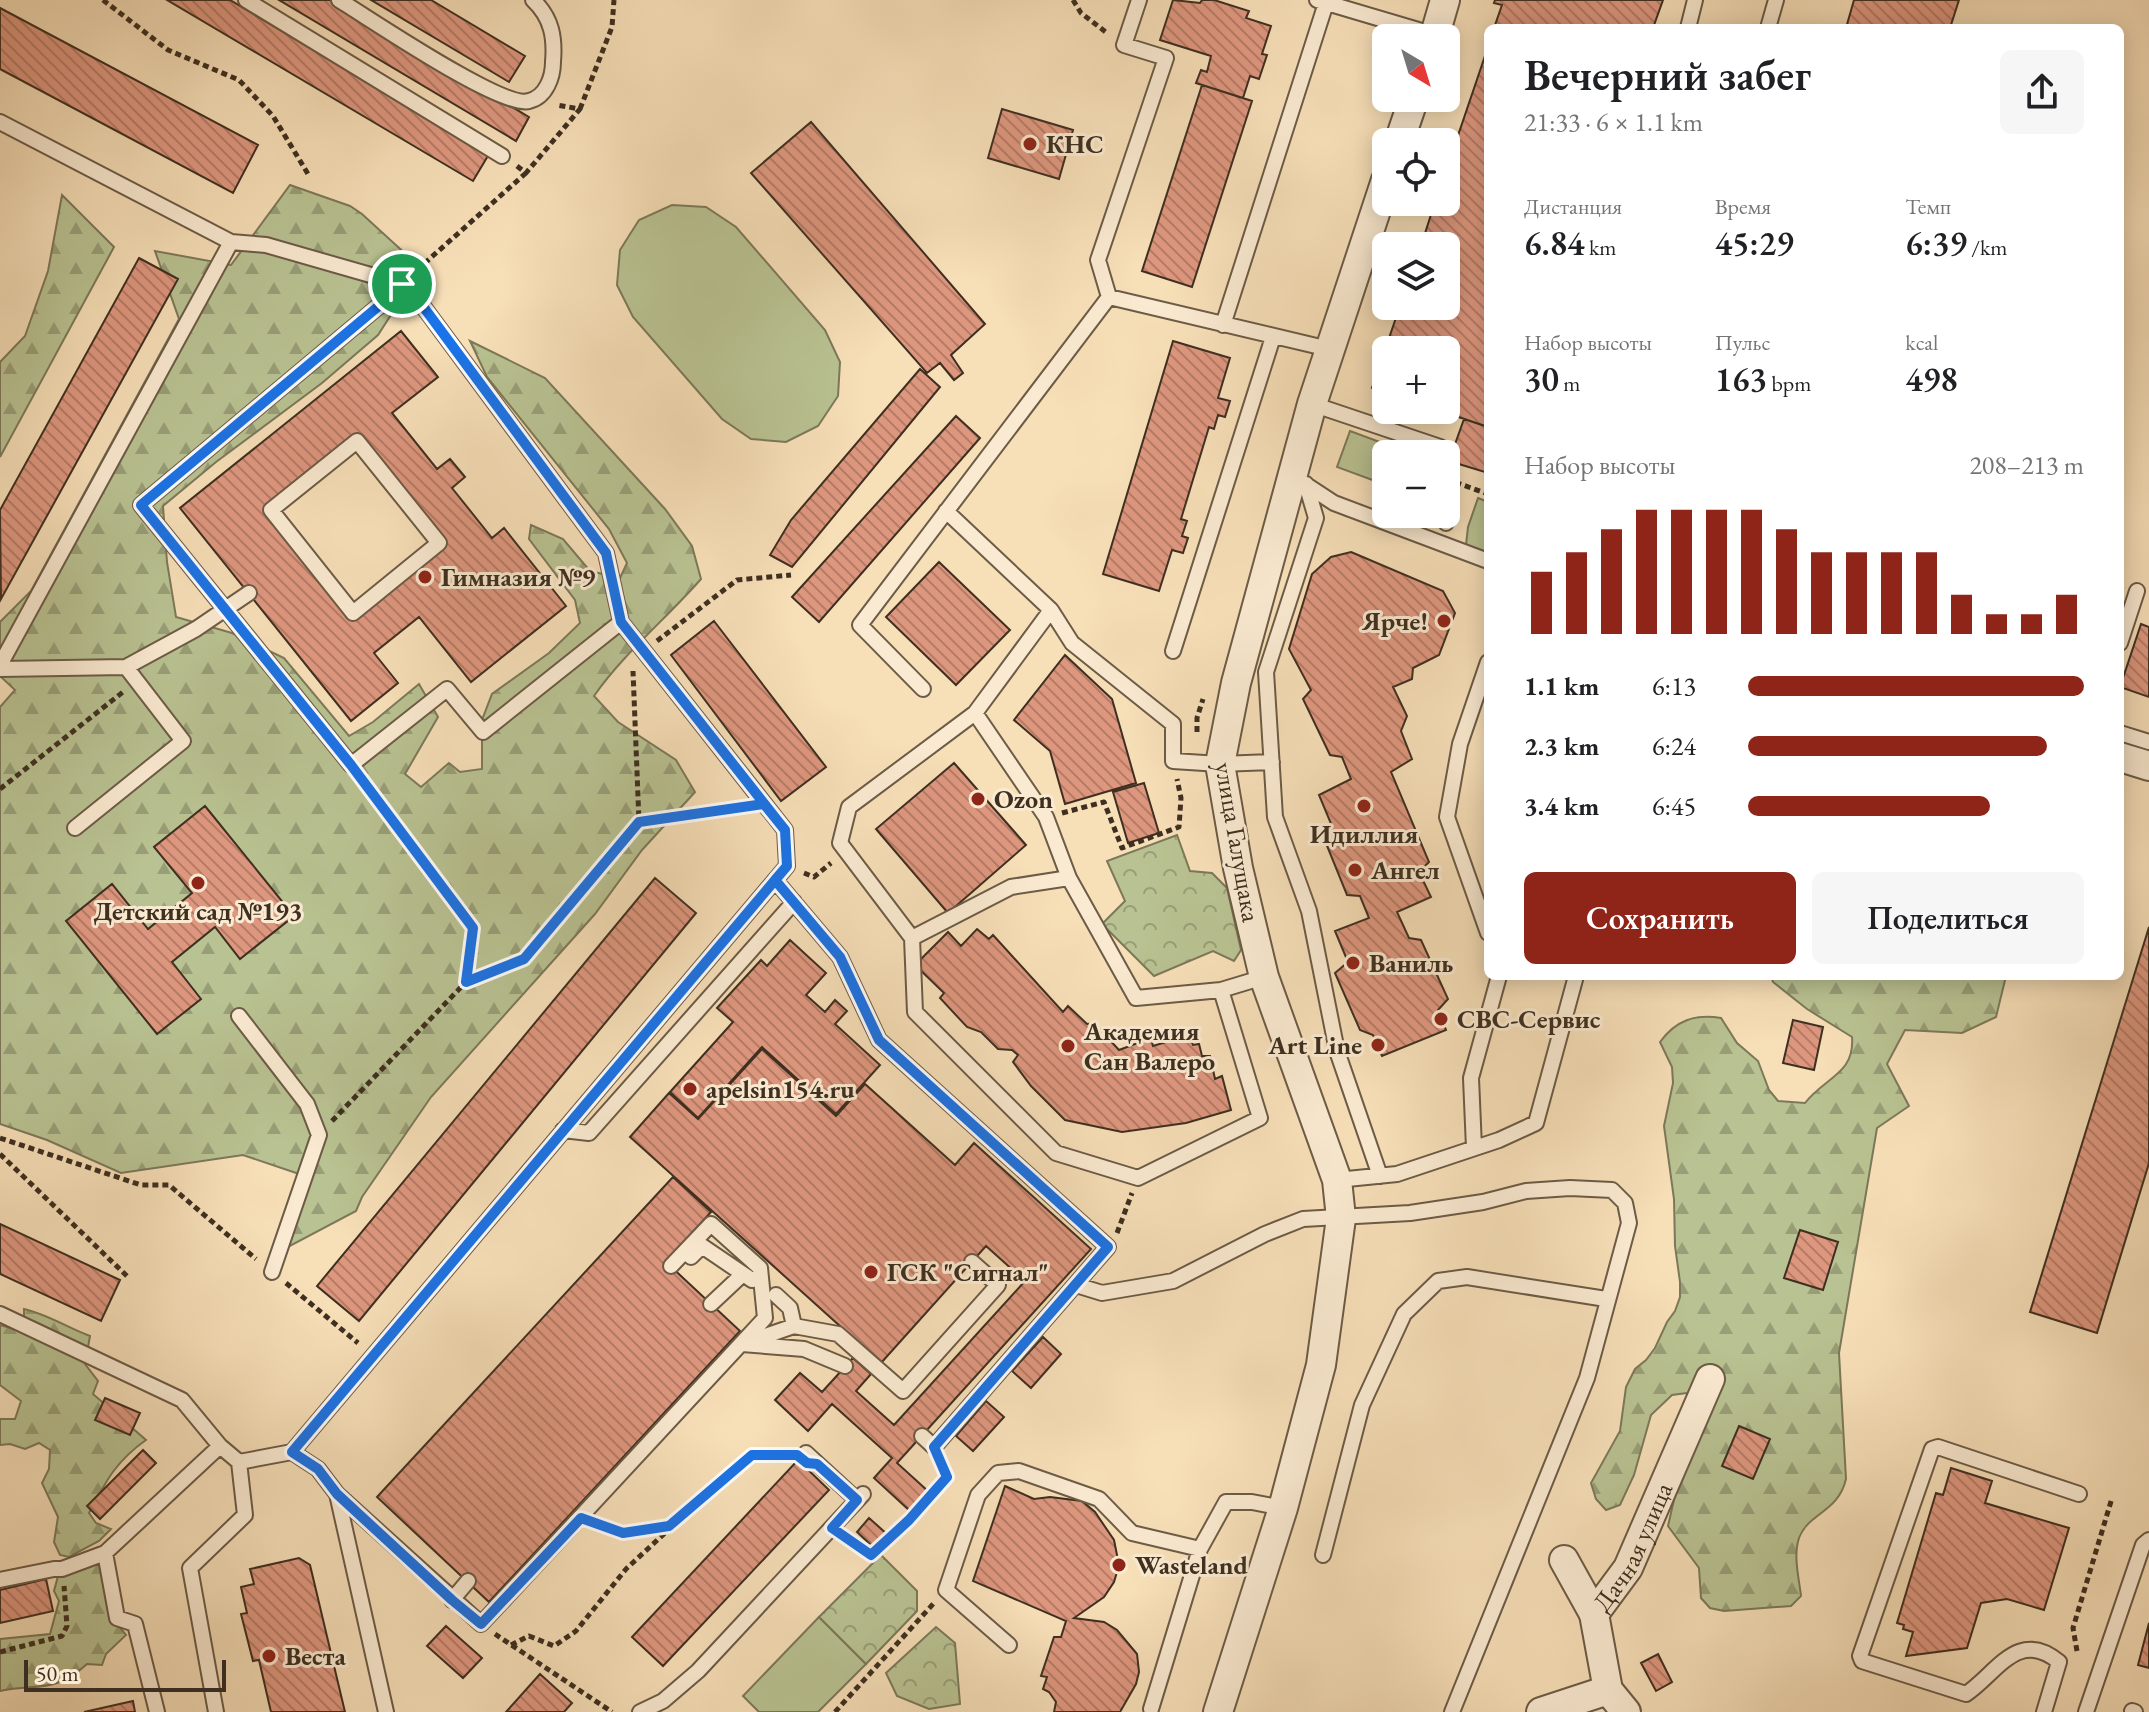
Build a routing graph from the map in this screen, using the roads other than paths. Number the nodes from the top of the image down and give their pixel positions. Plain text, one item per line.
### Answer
1 (246, 0) edge
2 (339, 0) edge
3 (533, 0) edge
4 (1139, 0) edge
5 (1381, 0) edge
6 (1445, 0) edge
7 (1695, 0) edge
8 (1776, 0) edge
9 (1322, 2) edge
10 (1376, 17) junction
11 (1396, 24) edge
12 (1438, 24) edge
13 (1689, 24) edge
14 (1769, 24) edge
15 (0, 122) edge
16 (502, 156) road end
17 (1374, 216) edge
18 (231, 242) junction
19 (402, 284) junction
20 (1109, 297) junction
21 (1223, 325) junction
22 (1273, 337) junction
23 (1329, 349) junction
24 (1312, 404) junction
25 (1419, 440) edge
26 (357, 441) joint
27 (1299, 480) junction
28 (946, 511) junction
29 (1484, 559) edge
30 (2137, 591) dead end
31 (249, 593) dead end
32 (226, 610) junction
33 (1051, 610) junction
34 (621, 622) junction
35 (2124, 631) edge
36 (1173, 651) dead end
37 (0, 667) edge
38 (126, 667) junction
39 (1484, 674) edge
40 (923, 689) dead end
41 (975, 713) junction
42 (2124, 734) edge
43 (2149, 742) edge
44 (2124, 758) edge
45 (1272, 762) junction
46 (1220, 764) junction
47 (2149, 766) edge
48 (75, 828) dead end
49 (1069, 878) junction
50 (775, 880) junction
51 (794, 902) junction
52 (1484, 922) edge
53 (912, 938) junction
54 (1264, 977) junction
55 (1498, 980) edge
56 (1575, 980) edge
57 (1221, 990) junction
58 (239, 1016) dead end
59 (563, 1130) junction
60 (1474, 1148) junction
61 (1380, 1176) junction
62 (1337, 1180) junction
63 (1341, 1218) junction
64 (972, 1262) dead end
65 (272, 1272) road end
66 (1076, 1285) junction
67 (776, 1295) dead end
68 (1606, 1299) junction
69 (711, 1304) dead end
70 (0, 1314) edge
71 (794, 1326) junction
72 (742, 1344) junction
73 (845, 1366) dead end
74 (1710, 1379) dead end
75 (922, 1436) dead end
76 (220, 1446) junction
77 (292, 1452) junction
78 (812, 1459) road end
79 (239, 1462) junction
80 (337, 1494) junction
81 (2079, 1494) dead end
82 (1283, 1508) junction
83 (2149, 1540) edge
84 (1200, 1549) junction
85 (105, 1553) junction
86 (1323, 1555) dead end
87 (1564, 1560) dead end
88 (0, 1580) edge
89 (468, 1581) dead end
90 (452, 1600) junction
91 (1594, 1614) junction
92 (1009, 1645) dead end
93 (1608, 1690) junction
94 (1151, 1709) dead end
95 (157, 1712) edge
96 (216, 1712) edge
97 (386, 1712) edge
98 (640, 1712) edge
99 (1218, 1712) edge
100 (1452, 1712) edge
101 (1541, 1712) edge
102 (1626, 1712) edge
103 (2044, 1712) edge
104 (2086, 1712) edge

1 - 16 lane
2 - 3 lane
4 - 20 lane
5 - 10 lane
6 - 12 street
7 - 13 lane
8 - 14 lane
9 - 10 lane
9 - 21 lane
10 - 11 lane
15 - 18 lane
17 - 23 street, улица Галущака
18 - 19 lane
18 - 37 lane
19 - 32 lane
19 - 34 lane
20 - 21 lane
20 - 28 lane
21 - 22 lane
22 - 23 lane
22 - 36 lane
23 - 24 street, улица Галущака
24 - 25 lane
24 - 27 street, улица Галущака
26 - 26 lane
27 - 29 lane
27 - 45 lane
27 - 46 street, улица Галущака
28 - 33 lane
28 - 40 lane
30 - 35 lane
31 - 32 lane
32 - 34 lane
32 - 38 lane
33 - 41 lane
33 - 46 lane
34 - 50 lane
37 - 38 lane
38 - 48 lane
39 - 52 lane
41 - 49 lane
41 - 53 lane
42 - 43 lane
44 - 47 street
45 - 46 lane
45 - 61 lane
46 - 54 street, улица Галущака
49 - 53 lane
49 - 57 lane
50 - 51 lane
50 - 59 lane
51 - 59 lane
51 - 66 lane
53 - 57 lane
54 - 57 lane
54 - 62 street, улица Галущака
55 - 60 lane
56 - 60 lane
58 - 65 lane
59 - 77 lane
60 - 61 lane
61 - 62 lane
62 - 63 street, улица Галущака
63 - 66 lane
63 - 68 lane
63 - 82 street, улица Галущака
64 - 71 lane
66 - 75 lane
67 - 71 lane
68 - 86 lane
68 - 100 lane
69 - 72 lane
70 - 76 lane
71 - 72 lane
72 - 73 lane
72 - 90 lane
74 - 91 street, Дачная улица
76 - 79 lane
76 - 85 lane
77 - 79 lane
77 - 80 lane
78 - 98 lane
79 - 96 lane
80 - 90 lane
80 - 97 lane
81 - 103 lane
82 - 84 lane
82 - 99 street, улица Галущака
83 - 104 lane
84 - 92 lane
84 - 94 lane
85 - 88 lane
85 - 95 lane
87 - 91 street
89 - 90 lane
91 - 93 street, Дачная улица
93 - 101 street
93 - 102 street, Дачная улица

